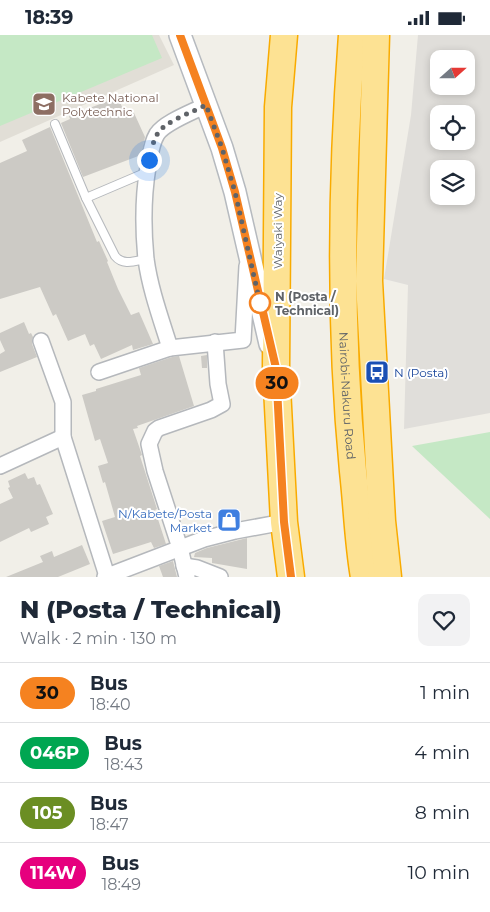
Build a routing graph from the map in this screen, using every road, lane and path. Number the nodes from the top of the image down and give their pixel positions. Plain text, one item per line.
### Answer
1 (180, 35) edge
2 (284, 35) edge
3 (352, 35) edge
4 (376, 35) edge
5 (206, 105) junction
6 (55, 124) dead end
7 (147, 172) junction
8 (86, 198) junction
9 (248, 250) junction
10 (146, 259) junction
11 (42, 341) dead end
12 (215, 342) junction
13 (170, 348) junction
14 (276, 368) junction
15 (99, 372) dead end
16 (63, 437) junction
17 (0, 466) edge
18 (284, 522) junction
19 (180, 547) junction
20 (186, 571) edge
21 (106, 576) edge
22 (220, 577) edge
23 (291, 577) edge
24 (364, 577) edge
25 (388, 577) edge

1 - 5 street
2 - 14 highway, Waiyaki Way
3 - 24 highway, Nairobi-Nakuru Road
4 - 25 highway
5 - 7 street
5 - 9 street
6 - 8 lane
7 - 8 lane
7 - 10 street
8 - 10 lane
9 - 12 street
9 - 14 street
10 - 13 street
11 - 16 street
12 - 13 street
12 - 19 street
13 - 15 street
14 - 18 highway, Waiyaki Way
16 - 17 street
16 - 21 street
18 - 19 street
18 - 23 highway, Waiyaki Way
19 - 20 street
19 - 21 street
20 - 22 street

